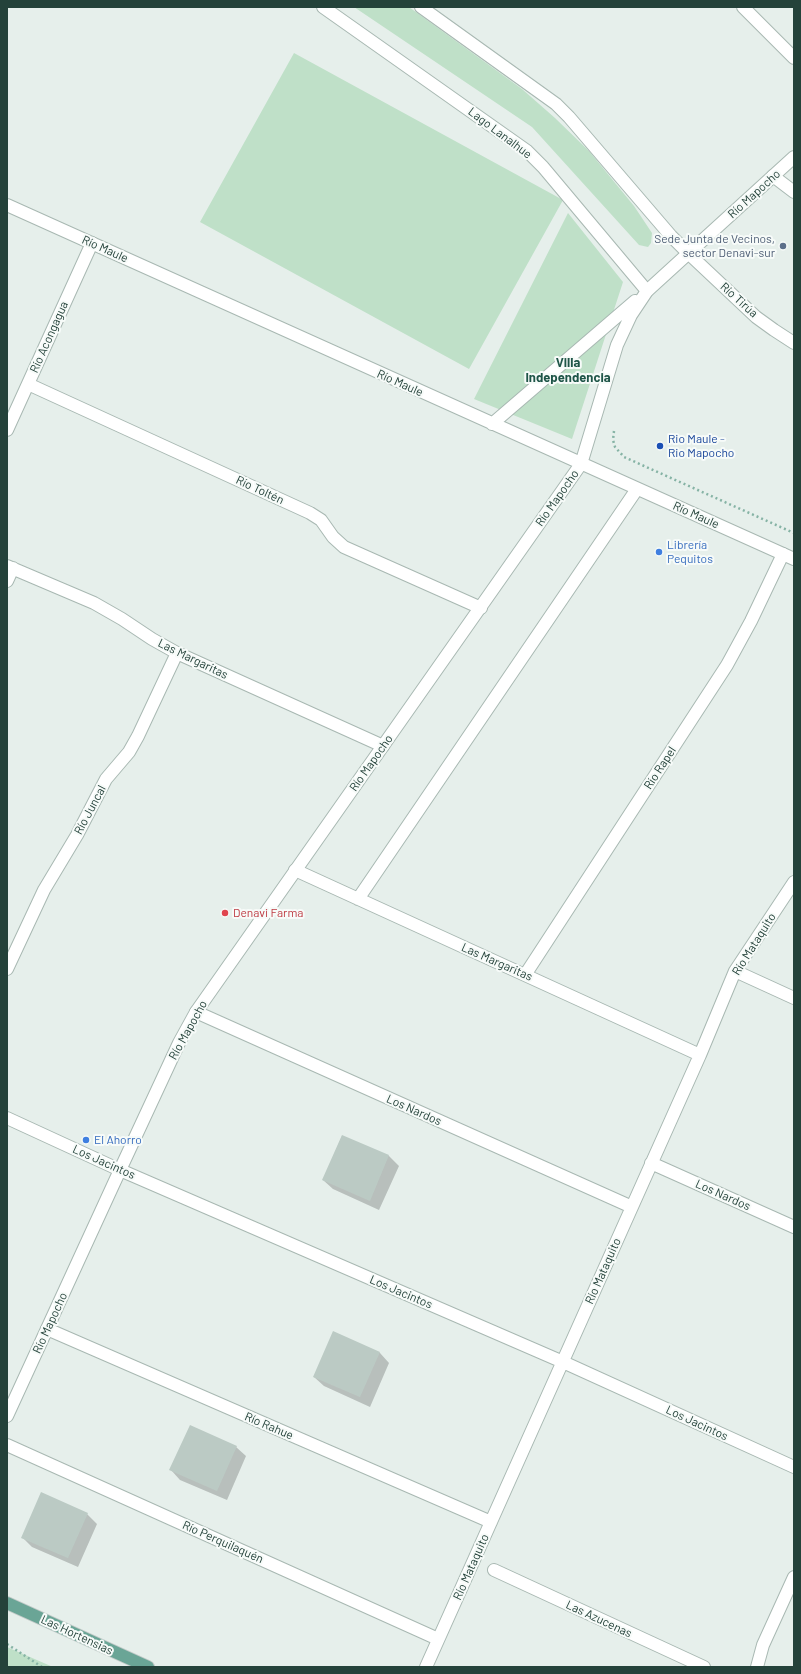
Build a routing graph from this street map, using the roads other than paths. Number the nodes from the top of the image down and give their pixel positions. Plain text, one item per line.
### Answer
1 (323, 7) edge
2 (421, 7) edge
3 (743, 7) edge
4 (341, 12) edge
5 (794, 58) edge
6 (794, 157) edge
7 (773, 176) junction
8 (794, 192) edge
9 (7, 205) edge
10 (92, 244) junction
11 (688, 253) junction
12 (647, 291) junction
13 (794, 343) edge
14 (28, 384) junction
15 (492, 424) junction
16 (7, 430) edge
17 (581, 464) junction
18 (637, 489) junction
19 (782, 554) junction
20 (794, 559) edge
21 (10, 567) edge
22 (7, 581) edge
23 (481, 608) junction
24 (177, 653) junction
25 (383, 746) junction
26 (295, 870) junction
27 (794, 882) edge
28 (358, 899) junction
29 (7, 969) edge
30 (735, 971) junction
31 (525, 975) junction
32 (794, 998) edge
33 (196, 1012) junction
34 (700, 1055) junction
35 (7, 1118) edge
36 (651, 1163) junction
37 (120, 1170) junction
38 (632, 1207) junction
39 (794, 1228) edge
40 (47, 1329) junction
41 (563, 1362) junction
42 (7, 1416) edge
43 (7, 1445) edge
44 (794, 1467) edge
45 (490, 1522) junction
46 (494, 1570) dead end
47 (794, 1576) edge
48 (7, 1603) edge
49 (438, 1639) junction
50 (148, 1667) edge
51 (426, 1667) edge
52 (704, 1667) edge
53 (758, 1667) edge

1 - 4 street, Lago Lanalhue
2 - 11 street
3 - 5 street
4 - 12 street, Lago Lanalhue
6 - 7 street, Río Mapocho
7 - 8 street
7 - 11 street, Río Mapocho
9 - 10 street, Río Maule
10 - 14 street, Río Acongagua
10 - 15 street, Río Maule
11 - 12 street, Río Mapocho
11 - 13 street, Río Tirúa
12 - 15 street
12 - 17 street, Río Mapocho
14 - 16 street, Río Acongagua
14 - 23 street, Río Toltén
15 - 17 street, Río Maule
17 - 18 street, Río Maule
17 - 23 street, Río Mapocho
18 - 19 street, Río Maule
18 - 28 street
19 - 20 street, Río Maule
19 - 31 street, Río Rapel
21 - 22 street
21 - 24 street, Las Margaritas
23 - 25 street, Río Mapocho
24 - 25 street, Las Margaritas
24 - 29 street, Río Juncal
25 - 26 street, Río Mapocho
26 - 28 street, Las Margaritas
26 - 33 street, Río Mapocho
27 - 30 street, Río Mataquito
28 - 31 street, Las Margaritas
30 - 32 street
30 - 34 street, Río Mataquito
31 - 34 street, Las Margaritas
33 - 37 street, Río Mapocho
33 - 38 street, Los Nardos
34 - 36 street, Río Mataquito
35 - 37 street, Los Jacintos
36 - 38 street, Río Mataquito
36 - 39 street, Los Nardos
37 - 40 street, Río Mapocho
37 - 41 street, Los Jacintos
38 - 41 street, Río Mataquito
40 - 42 street, Río Mapocho
40 - 45 street, Río Rahue
41 - 44 street, Los Jacintos
41 - 45 street, Río Mataquito
43 - 49 street, Río Perquilaquén
45 - 49 street, Río Mataquito
46 - 52 street, Las Azucenas
47 - 53 street
48 - 50 main road, Las Hortensias
49 - 51 street, Río Mataquito

